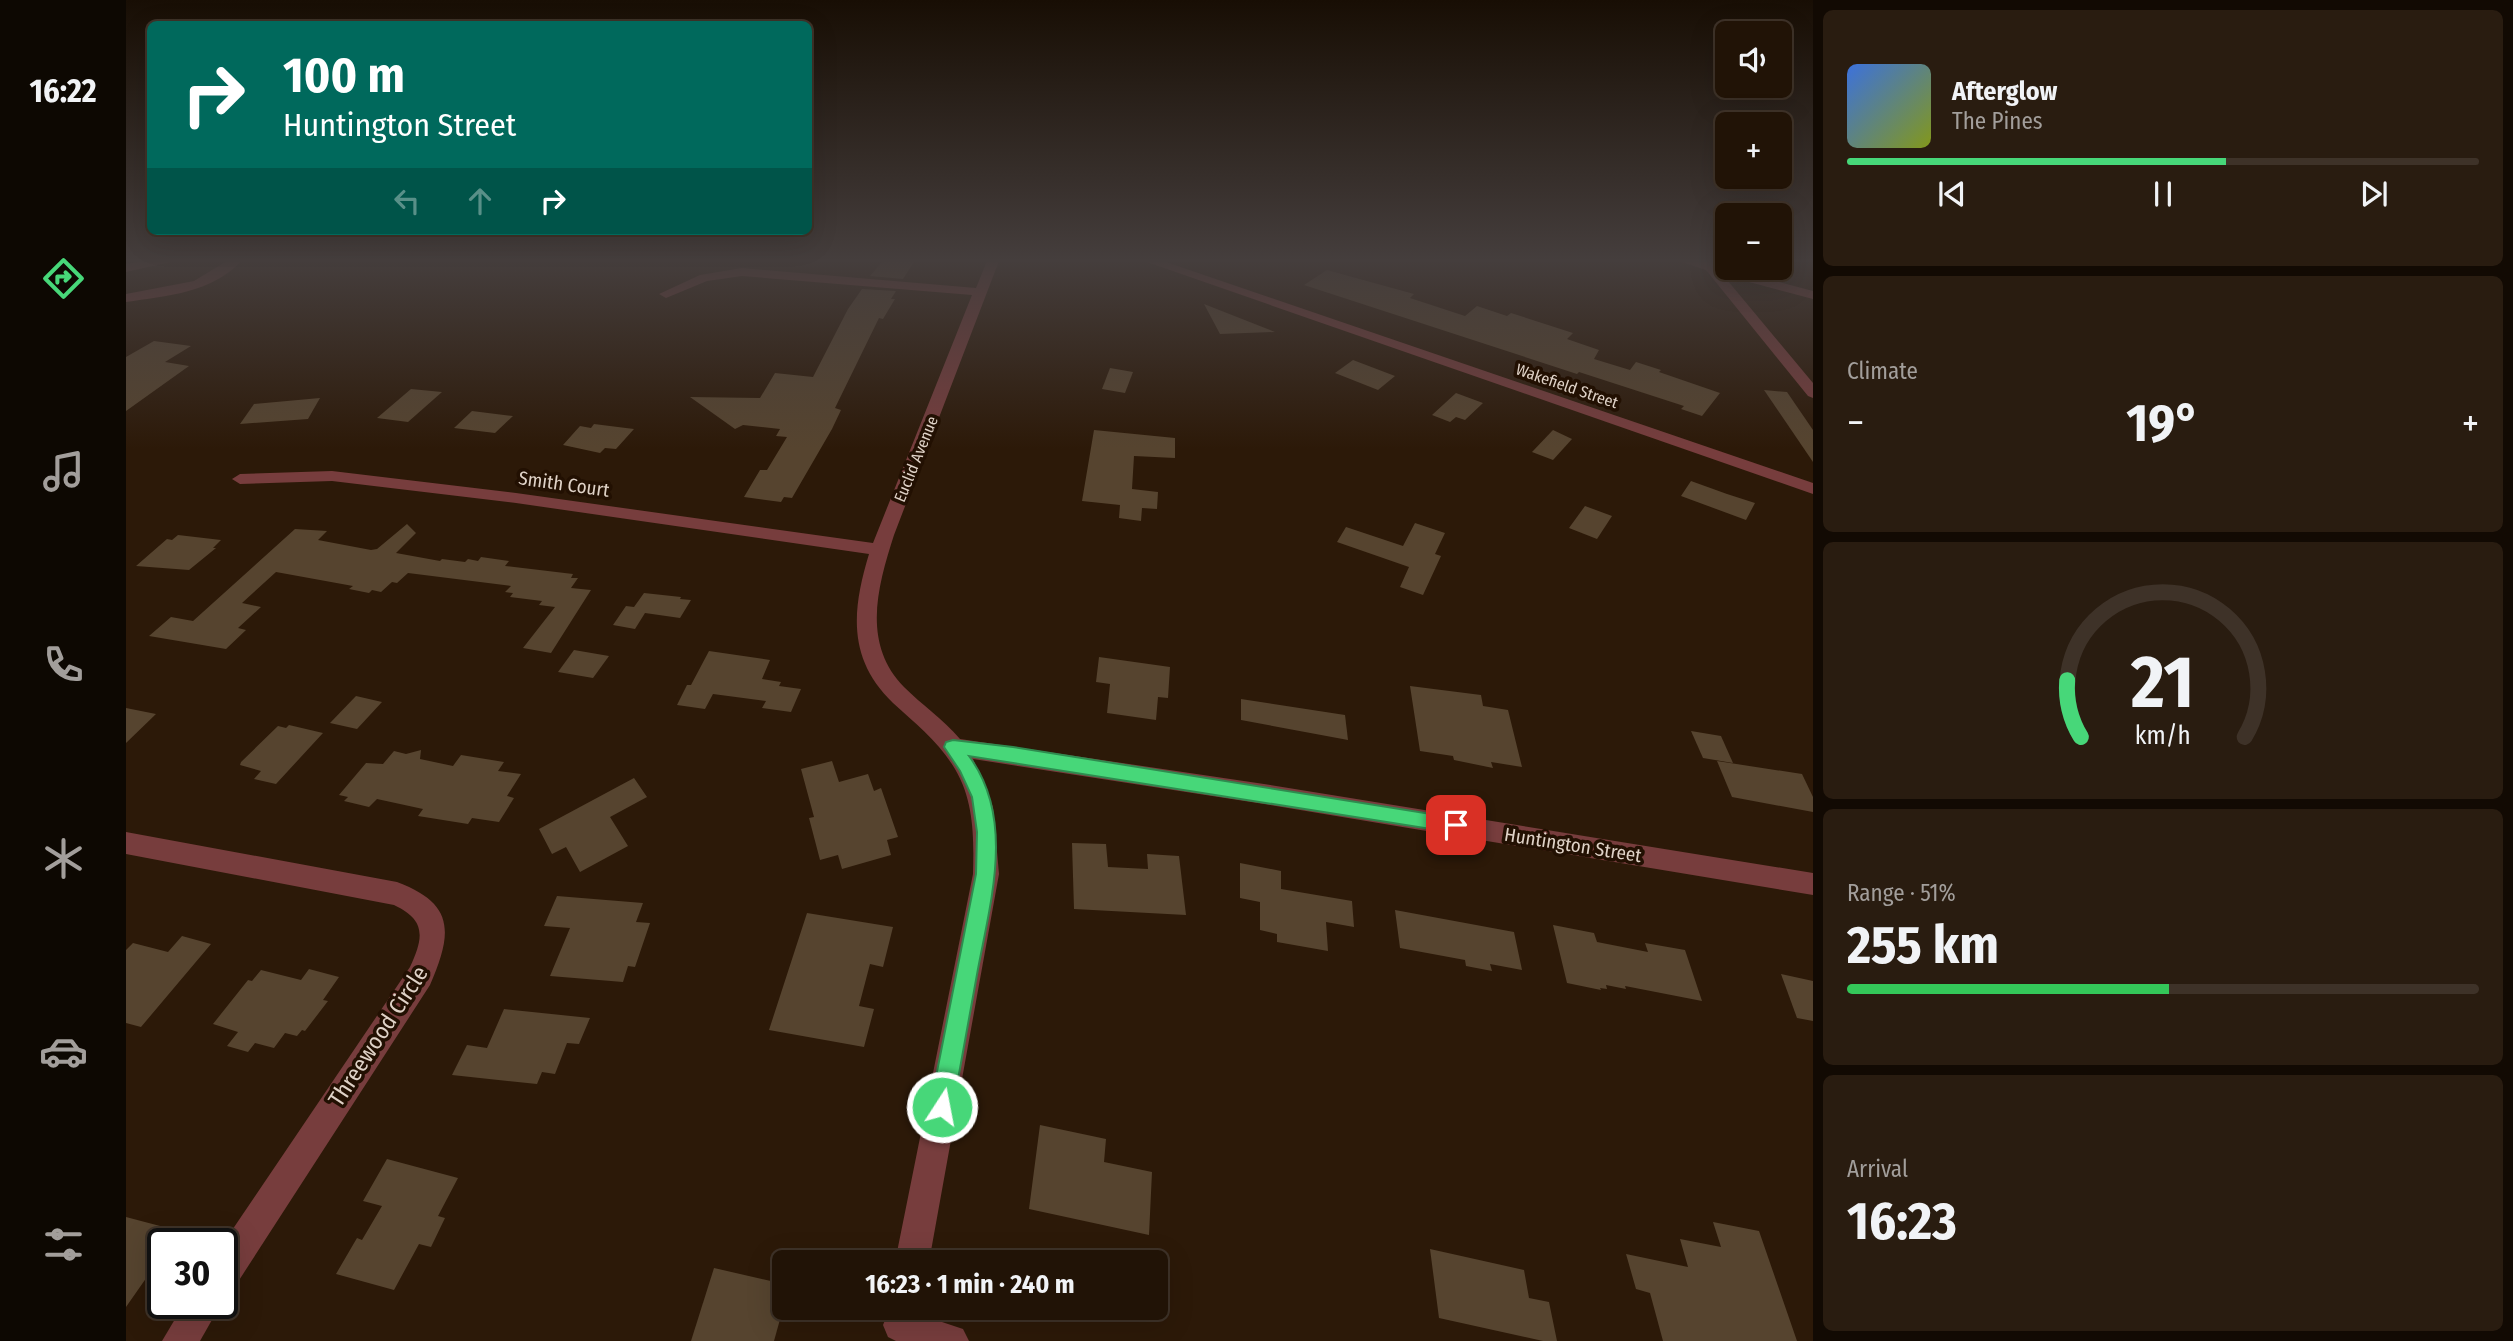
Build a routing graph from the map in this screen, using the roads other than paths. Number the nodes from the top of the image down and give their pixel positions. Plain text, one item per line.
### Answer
1 (968, 324) edge
2 (1332, 324) edge
3 (1756, 324) edge
4 (1813, 393) edge
5 (240, 479) dead end
6 (1813, 489) edge
7 (881, 550) junction
8 (953, 747) junction
9 (126, 843) edge
10 (1813, 884) edge
11 (914, 1250) edge
12 (238, 1251) edge
13 (194, 1319) edge
14 (900, 1324) edge
15 (180, 1341) edge
16 (951, 1341) edge

1 - 7 street, Euclid Avenue
2 - 6 street, Wakefield Street
3 - 4 street
5 - 7 street, Smith Court
7 - 8 street, Euclid Avenue
8 - 10 street, Huntington Street
8 - 11 street
9 - 12 street, Threewood Circle
13 - 15 street
14 - 16 street

